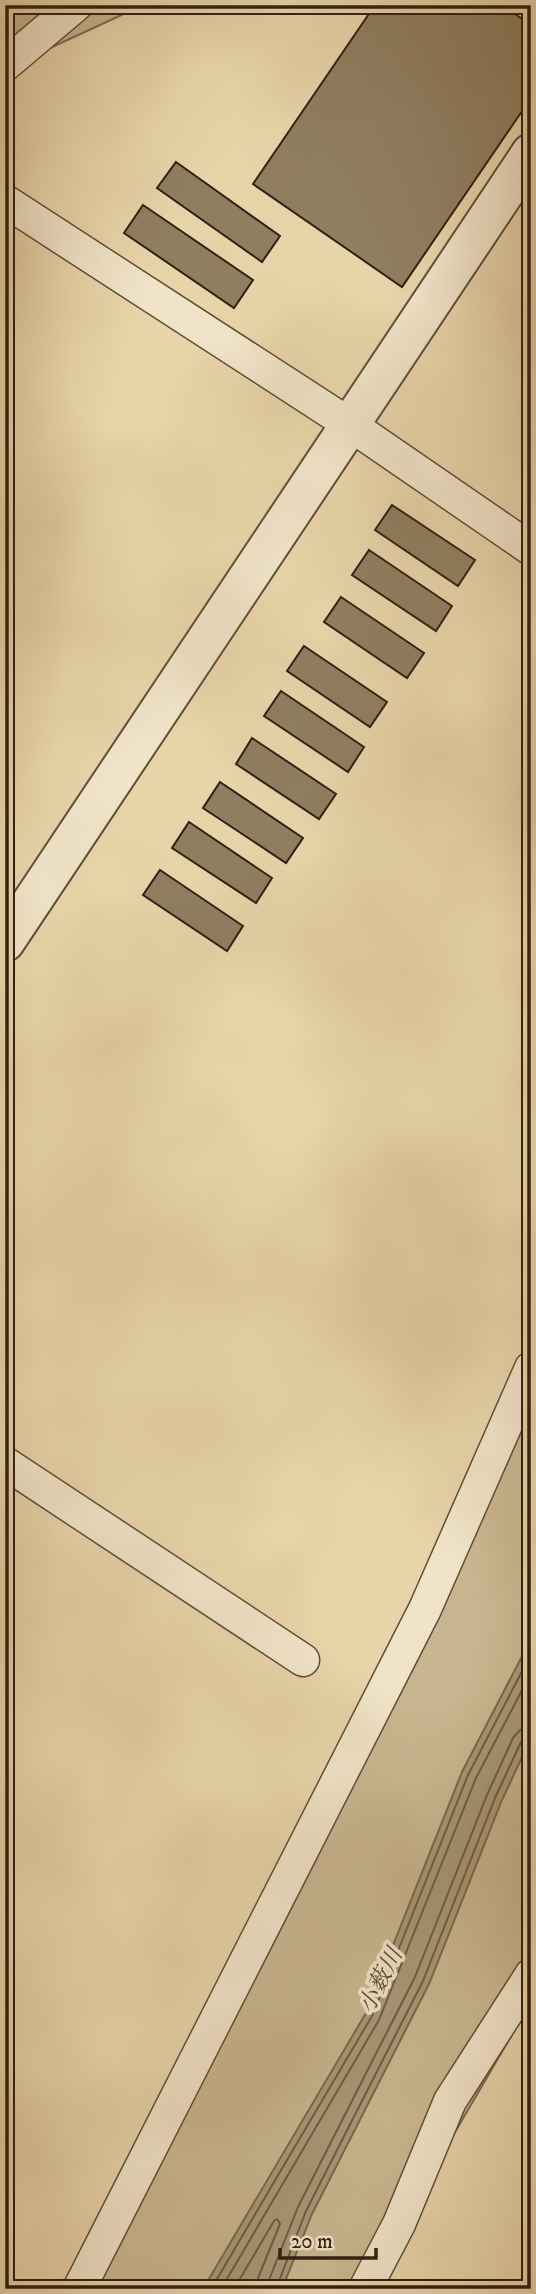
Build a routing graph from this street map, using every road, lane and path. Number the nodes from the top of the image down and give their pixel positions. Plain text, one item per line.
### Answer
1 (76, 5) edge
2 (5, 65) edge
3 (531, 153) edge
4 (5, 201) edge
5 (349, 424) junction
6 (531, 549) edge
7 (10, 926) edge
8 (531, 1368) edge
9 (5, 1463) edge
10 (303, 1660) dead end
11 (531, 1975) edge
12 (79, 2289) edge
13 (365, 2289) edge

1 - 2 street
3 - 5 street
4 - 5 street
5 - 6 street
5 - 7 street
8 - 12 street
9 - 10 street
11 - 13 street

